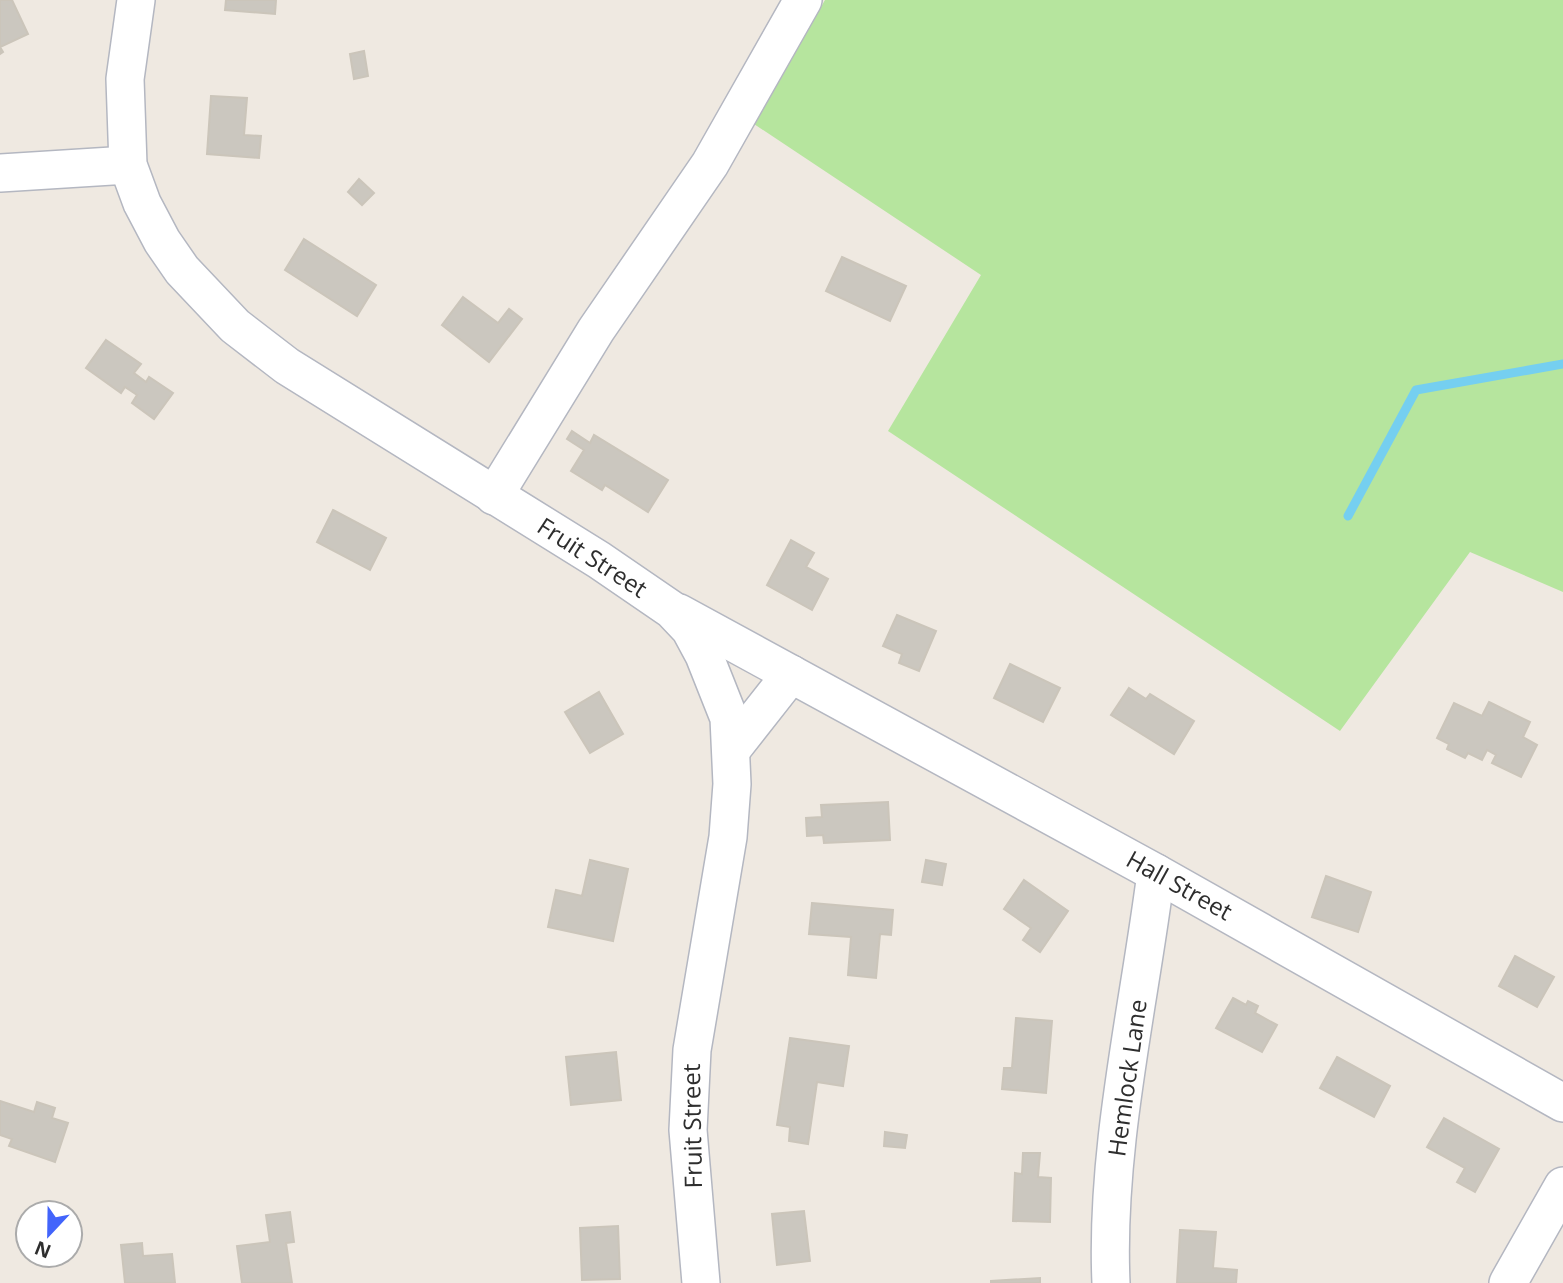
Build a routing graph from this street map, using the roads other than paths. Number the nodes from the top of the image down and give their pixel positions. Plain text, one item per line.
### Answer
1 (136, 0) edge
2 (803, 0) edge
3 (128, 165) junction
4 (0, 173) edge
5 (494, 496) junction
6 (672, 610) junction
7 (791, 674) junction
8 (732, 749) junction
9 (1156, 873) junction
10 (1563, 1103) edge
11 (1563, 1186) edge
12 (701, 1283) edge
13 (1111, 1283) edge
14 (1508, 1283) edge

1 - 3 street, Fruit Street
2 - 5 street
3 - 4 street
3 - 5 street, Fruit Street
5 - 6 street, Fruit Street
6 - 7 street, Hall Street
6 - 8 street, Fruit Street
7 - 8 street
7 - 9 street, Hall Street
8 - 12 street, Fruit Street
9 - 10 street, Hall Street
9 - 13 street, Hemlock Lane
11 - 14 street

